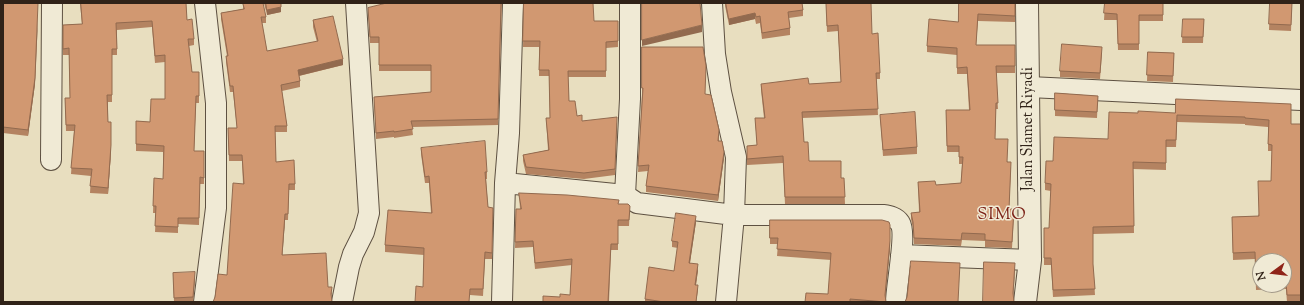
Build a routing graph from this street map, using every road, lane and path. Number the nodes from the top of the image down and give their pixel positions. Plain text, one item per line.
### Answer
1 (52, 3) edge
2 (205, 3) edge
3 (356, 3) edge
4 (513, 3) edge
5 (630, 3) edge
6 (712, 3) edge
7 (1028, 3) edge
8 (1029, 87) junction
9 (1301, 100) edge
10 (52, 160) dead end
11 (505, 184) junction
12 (625, 195) junction
13 (734, 215) junction
14 (901, 255) junction
15 (1030, 260) junction
16 (204, 302) edge
17 (342, 302) edge
18 (502, 302) edge
19 (726, 302) edge
20 (896, 302) edge
21 (1025, 302) edge

1 - 10 street
2 - 16 street
3 - 17 street
4 - 11 street
5 - 12 street
6 - 13 street
7 - 8 street, Jalan Slamet Riyadi
8 - 9 street
8 - 15 street, Jalan Slamet Riyadi
11 - 12 street
11 - 18 street
12 - 13 street
13 - 14 street
13 - 19 street
14 - 15 street
14 - 20 street
15 - 21 street, Jalan Slamet Riyadi

